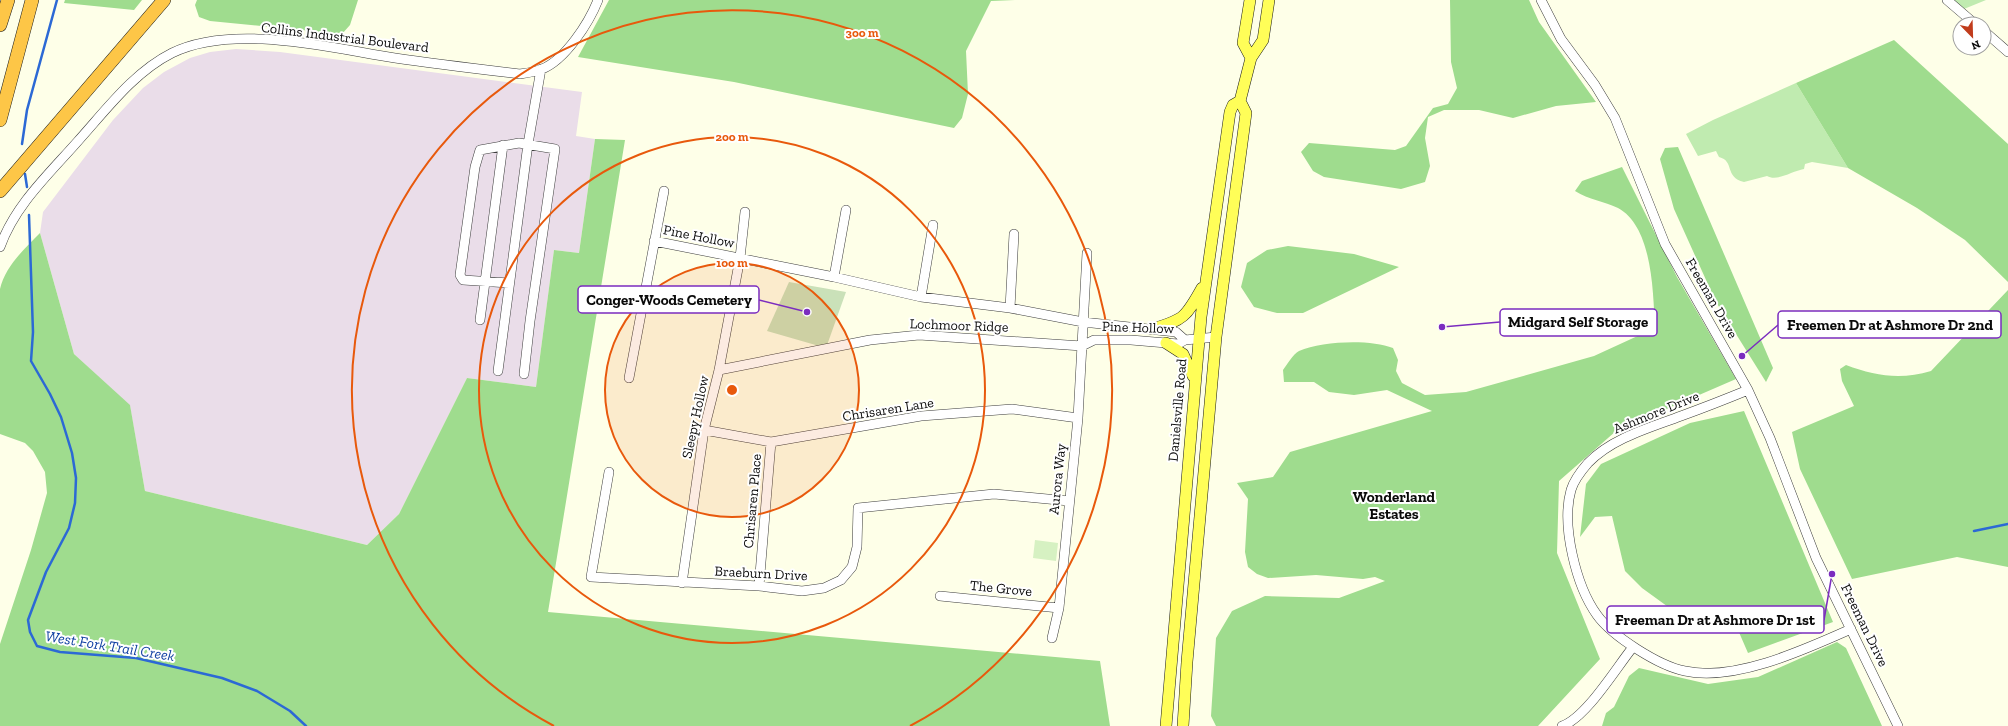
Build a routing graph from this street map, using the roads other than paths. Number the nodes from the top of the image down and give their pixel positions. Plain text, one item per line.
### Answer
1 (8, 0) edge
2 (32, 0) edge
3 (164, 0) edge
4 (598, 0) edge
5 (1250, 0) edge
6 (1269, 0) edge
7 (1541, 0) edge
8 (1947, 0) edge
9 (1966, 16) edge
10 (0, 25) edge
11 (1992, 38) edge
12 (2008, 52) edge
13 (1251, 58) junction
14 (541, 69) junction
15 (1240, 101) junction
16 (0, 120) edge
17 (528, 144) junction
18 (503, 145) junction
19 (0, 191) edge
20 (664, 191) dead end
21 (846, 210) dead end
22 (745, 212) dead end
23 (932, 225) dead end
24 (1014, 234) dead end
25 (654, 242) junction
26 (0, 247) edge
27 (1087, 253) dead end
28 (740, 258) junction
29 (834, 277) junction
30 (485, 282) junction
31 (1206, 282) junction
32 (509, 283) junction
33 (921, 297) junction
34 (1010, 308) junction
35 (480, 320) dead end
36 (1083, 322) junction
37 (1152, 329) junction
38 (1216, 337) junction
39 (1198, 338) junction
40 (1185, 340) junction
41 (1166, 343) junction
42 (1082, 346) junction
43 (498, 370) dead end
44 (719, 370) junction
45 (524, 374) dead end
46 (629, 378) dead end
47 (1195, 381) junction
48 (1748, 390) junction
49 (1078, 418) junction
50 (704, 430) junction
51 (771, 442) junction
52 (609, 472) dead end
53 (1069, 501) junction
54 (682, 583) junction
55 (759, 586) junction
56 (940, 596) dead end
57 (1059, 608) junction
58 (1851, 628) junction
59 (1052, 638) dead end
60 (1632, 647) junction
61 (1166, 726) edge
62 (1183, 726) edge
63 (1562, 726) edge
64 (1898, 726) edge

1 - 10 highway
2 - 16 highway
3 - 19 highway
4 - 14 street, Collins Industrial Boulevard
5 - 13 main road
6 - 13 main road, Danielsville Road
7 - 48 street, Freeman Drive
8 - 9 street
11 - 12 street
13 - 15 main road, Danielsville Road
14 - 17 street
14 - 26 street, Collins Industrial Boulevard
15 - 31 main road, Danielsville Road
15 - 38 main road, Danielsville Road
17 - 18 street
17 - 32 street
17 - 45 street
18 - 30 street
18 - 30 street
20 - 25 street, Pine Hollow
21 - 29 street
22 - 28 street, Pine Hollow
23 - 33 street
24 - 34 street
25 - 28 street, Pine Hollow
25 - 46 street, Pine Hollow
27 - 36 street, Pine Hollow
28 - 29 street, Pine Hollow
28 - 44 street, Sleepy Hollow
29 - 33 street, Pine Hollow
30 - 32 street
30 - 35 street
31 - 37 main road
31 - 39 main road, Danielsville Road
32 - 43 street
33 - 34 street, Pine Hollow
34 - 36 street, Pine Hollow
36 - 37 street, Pine Hollow
36 - 42 street, Aurora Way
37 - 40 street, Pine Hollow
38 - 39 street
38 - 62 main road, Danielsville Road
39 - 40 street
39 - 47 main road, Danielsville Road
40 - 41 street, Pine Hollow
41 - 42 street, Pine Hollow
41 - 47 main road
42 - 44 street, Lochmoor Ridge
42 - 49 street, Aurora Way
44 - 50 street, Sleepy Hollow
47 - 61 main road, Danielsville Road
48 - 58 street, Freeman Drive
48 - 60 street, Ashmore Drive
49 - 51 street, Chrisaren Lane
49 - 53 street, Aurora Way
50 - 51 street, Chrisaren Lane
50 - 54 street, Sleepy Hollow
51 - 55 street, Chrisaren Place
52 - 54 street, Braeburn Drive
53 - 55 street, Braeburn Drive
53 - 57 street, Aurora Way
54 - 55 street, Braeburn Drive
56 - 57 street, The Grove
57 - 59 street, Aurora Way
58 - 60 street, Ashmore Drive
58 - 64 street, Freeman Drive
60 - 63 street

